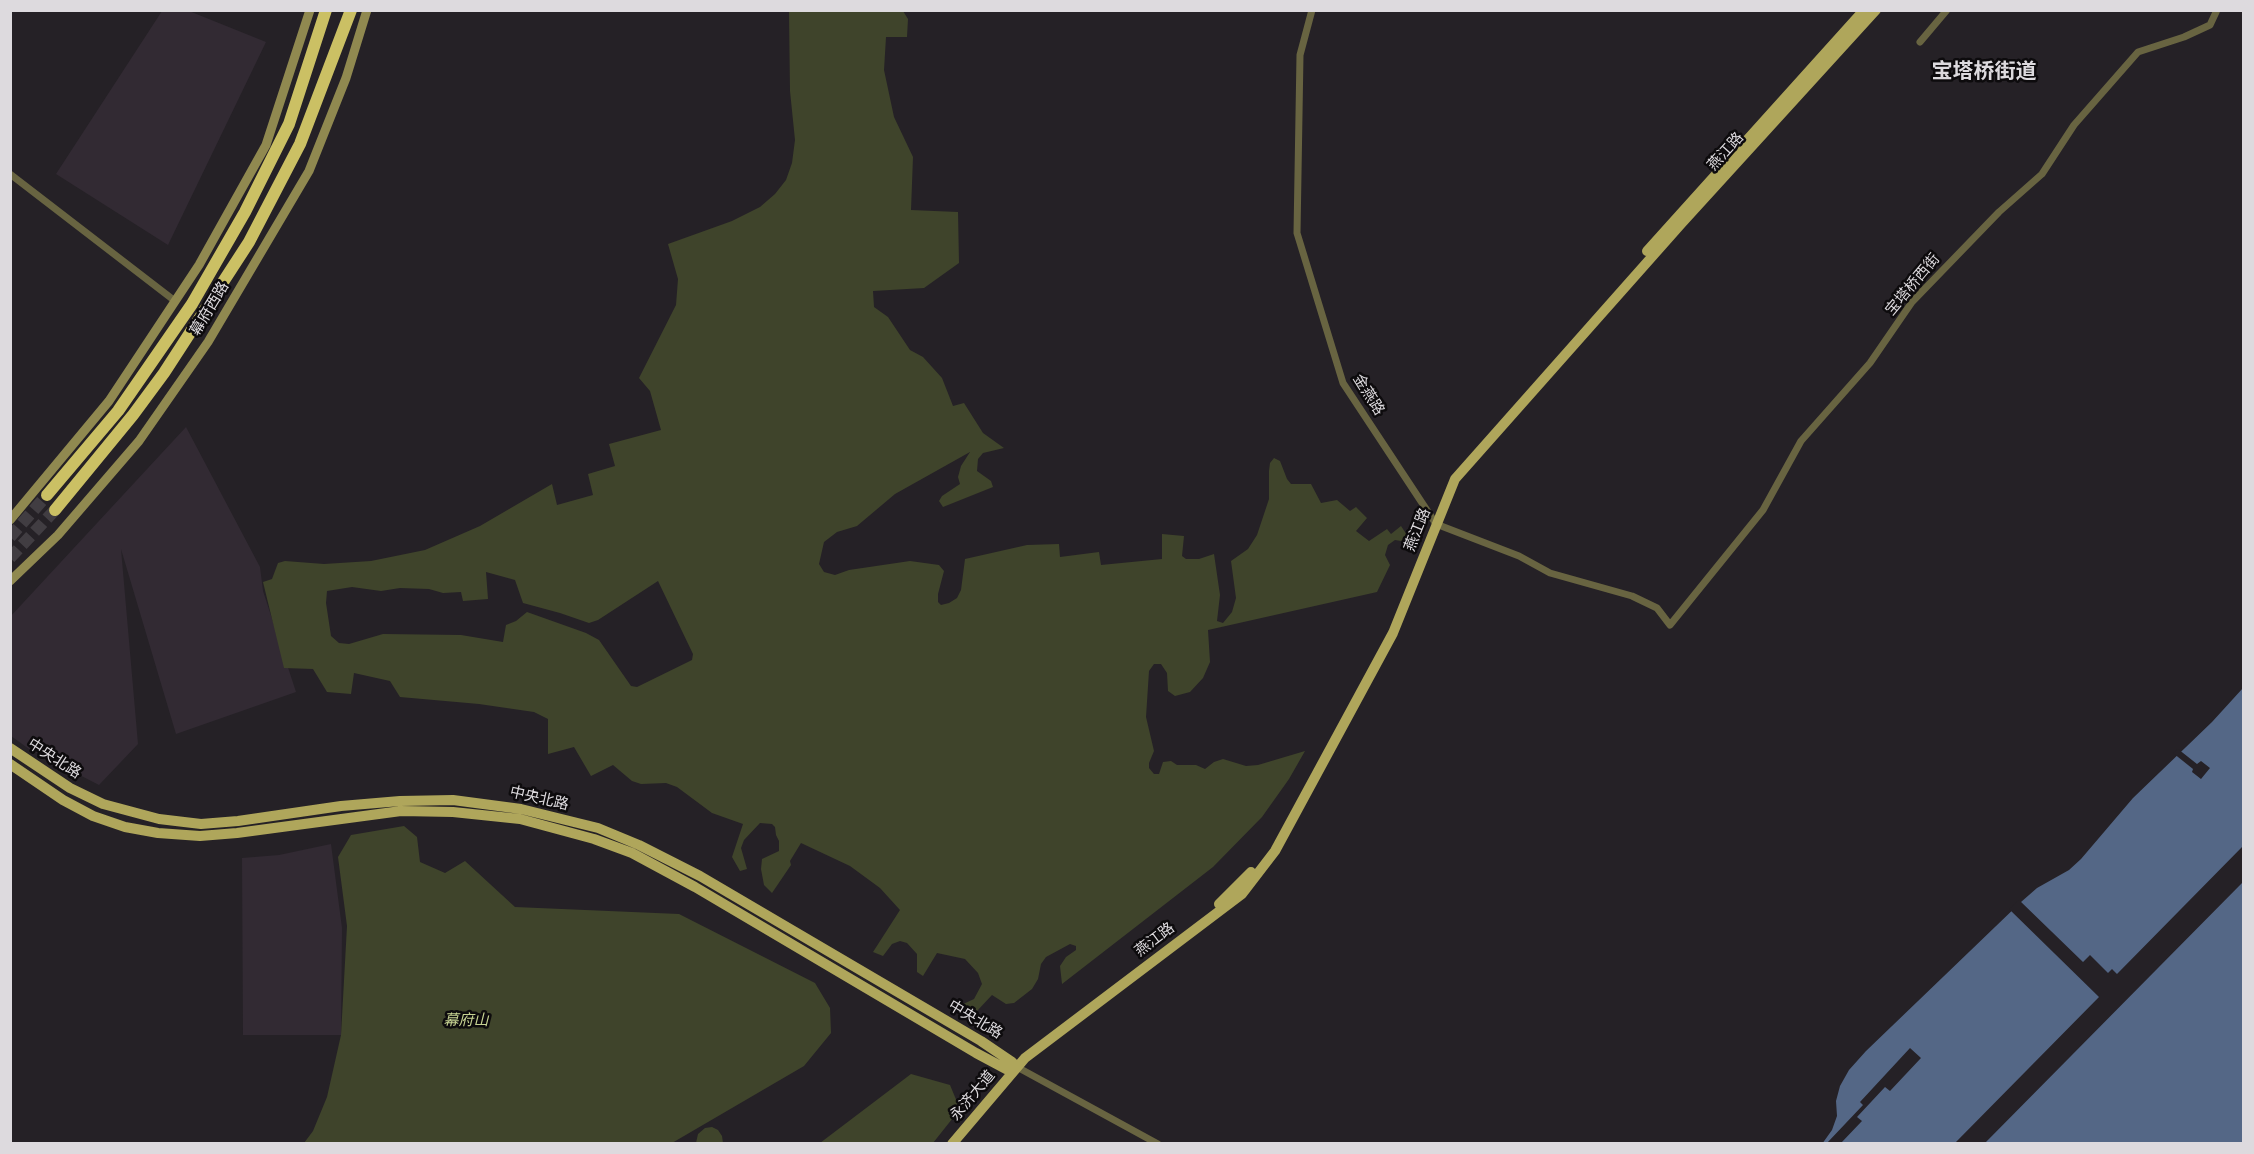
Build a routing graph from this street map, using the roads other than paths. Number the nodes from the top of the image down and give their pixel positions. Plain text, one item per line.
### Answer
1 (310, 10) edge
2 (326, 10) edge
3 (351, 10) edge
4 (367, 10) edge
5 (1312, 10) edge
6 (1864, 10) edge
7 (1876, 10) edge
8 (1947, 10) edge
9 (2217, 10) edge
10 (1920, 42) dead end
11 (10, 174) edge
12 (176, 301) junction
13 (47, 495) tunnel mouth
14 (55, 510) tunnel mouth
15 (10, 520) edge
16 (1434, 521) junction
17 (10, 580) edge
18 (10, 748) edge
19 (10, 764) edge
20 (1012, 1066) junction
21 (952, 1143) edge
22 (1158, 1143) edge

1 - 12 main road
2 - 13 highway, 幕府西路
3 - 14 highway, 幕府西路
4 - 17 main road, 幕府西路
5 - 16 street, 金燕路
6 - 16 main road
7 - 16 main road, 燕江路
8 - 10 street
9 - 16 street, 宝塔桥西街
11 - 12 street
12 - 15 main road
16 - 20 main road, 燕江路
18 - 20 main road, 中央北路
19 - 20 main road, 中央北路
20 - 21 main road, 永济大道
20 - 22 street, 中央北路

